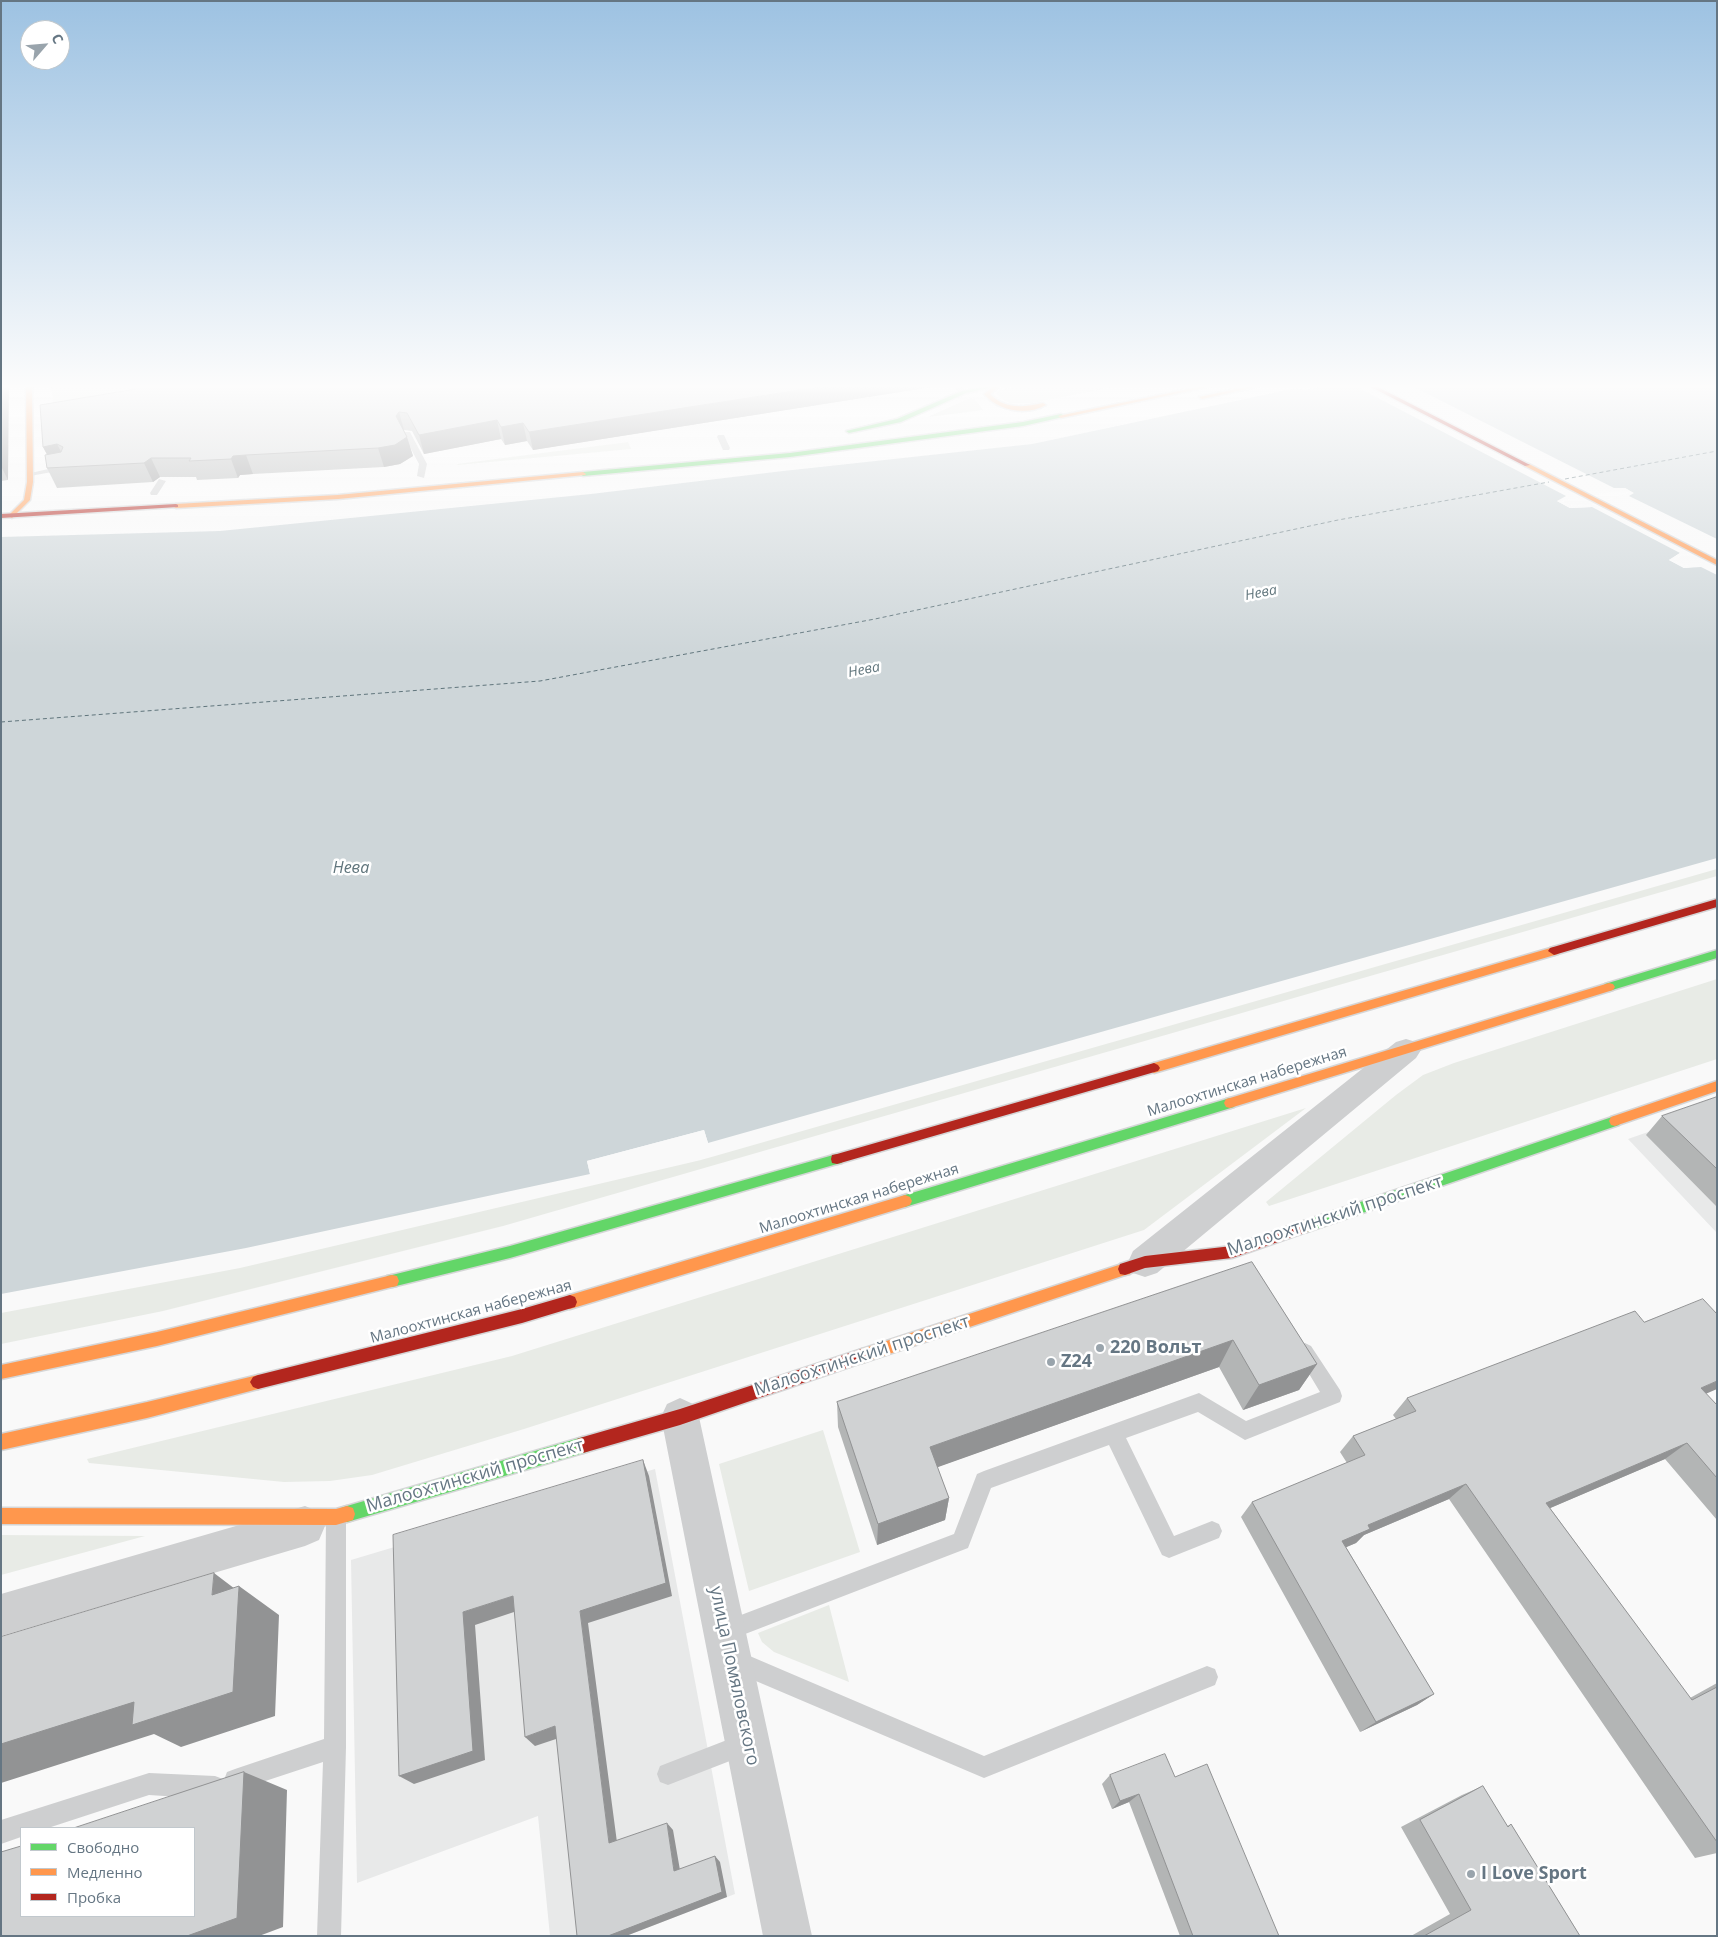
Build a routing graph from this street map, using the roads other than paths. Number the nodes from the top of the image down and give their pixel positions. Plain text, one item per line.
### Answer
1 (30, 474) edge
2 (575, 474) edge
3 (1544, 474) edge
4 (1568, 474) edge
5 (10, 499) dead end
6 (32, 499) junction
7 (7, 516) edge
8 (1717, 550) edge
9 (1717, 563) edge
10 (1717, 902) edge
11 (1717, 954) edge
12 (1406, 1050) junction
13 (1717, 1086) edge
14 (1145, 1262) junction
15 (1293, 1333) edge
16 (1, 1372) edge
17 (680, 1416) junction
18 (1113, 1433) junction
19 (1, 1442) edge
20 (1, 1516) edge
21 (336, 1517) junction
22 (1212, 1531) dead end
23 (1, 1615) edge
24 (727, 1645) junction
25 (1207, 1677) dead end
26 (748, 1743) junction
27 (335, 1747) junction
28 (668, 1774) dead end
29 (1, 1832) edge
30 (329, 1936) edge
31 (788, 1936) edge

1 - 6 main road
2 - 7 main road
3 - 9 main road
4 - 8 main road
5 - 6 main road
6 - 7 main road
10 - 16 main road
11 - 12 main road, Малоохтинская набережная
12 - 14 street
12 - 19 main road, Малоохтинская набережная
13 - 14 main road, Малоохтинский проспект
14 - 17 main road, Малоохтинский проспект
15 - 18 lane
17 - 21 main road, Малоохтинский проспект
17 - 24 street, улица Помяловского
18 - 22 lane
18 - 24 lane
20 - 21 main road
21 - 23 street, Малоохтинский проспект
21 - 27 lane
24 - 25 lane
24 - 26 street, улица Помяловского
26 - 28 lane
26 - 31 street, улица Помяловского
27 - 29 lane
27 - 30 lane

